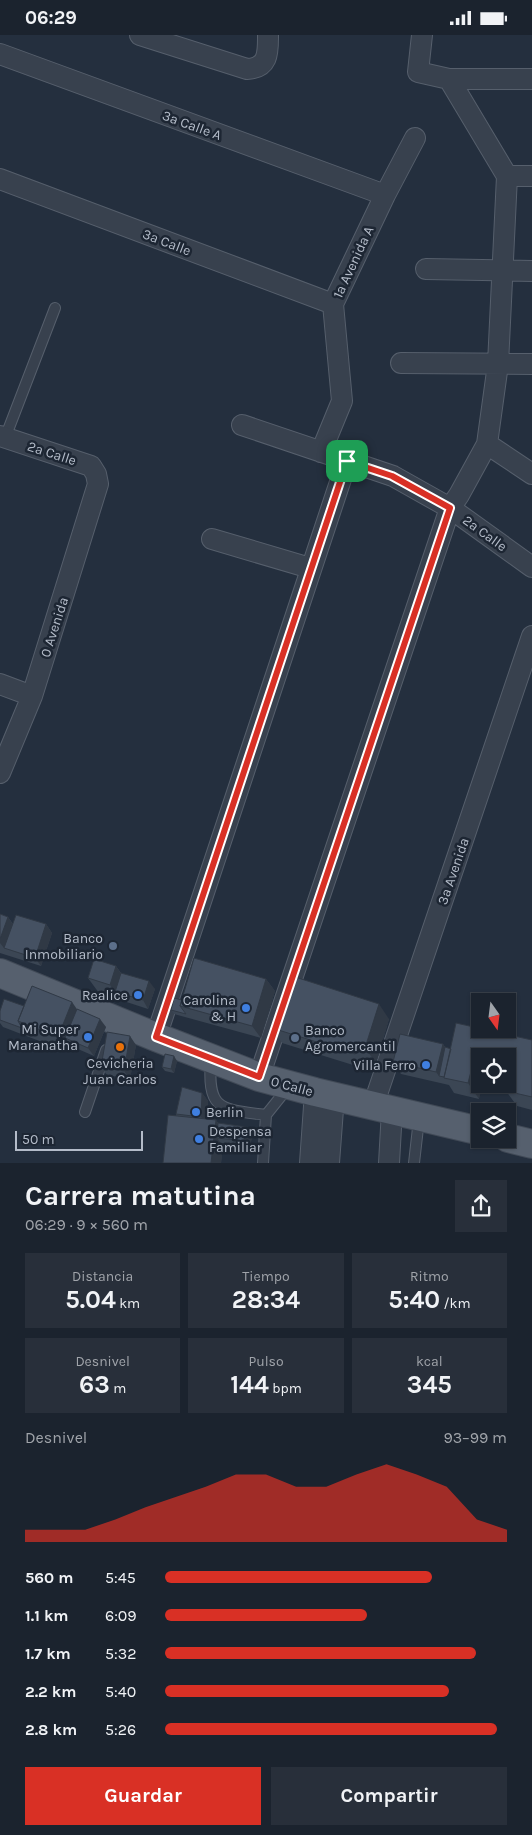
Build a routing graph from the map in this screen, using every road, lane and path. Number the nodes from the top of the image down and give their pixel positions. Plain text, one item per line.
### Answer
1 (140, 35) edge
2 (268, 35) edge
3 (422, 35) edge
4 (161, 38) edge
5 (0, 54) edge
6 (449, 79) junction
7 (532, 79) edge
8 (415, 138) dead end
9 (507, 176) junction
10 (532, 176) edge
11 (0, 179) edge
12 (385, 195) junction
13 (426, 269) dead end
14 (503, 271) junction
15 (532, 271) edge
16 (334, 304) junction
17 (55, 308) dead end
18 (401, 363) dead end
19 (498, 364) junction
20 (532, 364) edge
21 (242, 425) dead end
22 (2, 437) edge
23 (487, 444) junction
24 (321, 452) junction
25 (347, 461) junction
26 (528, 468) edge
27 (98, 479) joint
28 (450, 508) junction
29 (212, 539) dead end
30 (532, 567) edge
31 (310, 568) junction
32 (532, 636) edge
33 (0, 684) edge
34 (32, 696) junction
35 (0, 773) edge
36 (0, 973) edge
37 (112, 1031) junction
38 (156, 1037) junction
39 (211, 1058) junction
40 (259, 1077) junction
41 (286, 1084) junction
42 (325, 1094) junction
43 (383, 1108) junction
44 (85, 1113) dead end
45 (266, 1115) junction
46 (419, 1117) junction
47 (471, 1129) edge
48 (516, 1140) edge
49 (532, 1143) edge
50 (263, 1163) edge
51 (310, 1163) edge
52 (329, 1163) edge
53 (389, 1163) edge
54 (414, 1163) edge

1 - 4 street
2 - 4 street
3 - 6 street
5 - 12 street, 3a Calle A
6 - 7 street
6 - 9 street
8 - 12 street, 1a Avenida A
9 - 10 street
9 - 14 street
11 - 16 street, 3a Calle
12 - 16 street, 1a Avenida A
13 - 14 street
14 - 15 street
14 - 19 street
16 - 24 street, 1a Avenida A
17 - 22 lane
18 - 19 street
19 - 20 street
19 - 23 street
21 - 24 street, 2a Calle
22 - 27 street, 2a Calle
23 - 26 street
23 - 28 street
24 - 25 street, 2a Calle
25 - 28 street, 2a Calle
25 - 31 street
27 - 34 street, 0 Avenida
28 - 30 street, 2a Calle
28 - 40 street
29 - 31 street
31 - 38 street
32 - 43 street, 3a Avenida
33 - 34 street
34 - 35 street, 0 Avenida
36 - 37 main road, 0 Calle
37 - 38 main road, 0 Calle
37 - 44 lane
38 - 39 main road, 0 Calle
39 - 40 main road, 0 Calle
39 - 45 lane
40 - 41 main road, 0 Calle
41 - 42 main road, 0 Calle
41 - 45 lane
42 - 43 main road, 0 Calle
42 - 51 street
42 - 52 street
43 - 46 main road, 0 Calle
43 - 53 street, 3a Avenida
45 - 50 lane
46 - 47 main road, 0 Calle
46 - 54 lane
48 - 49 main road

